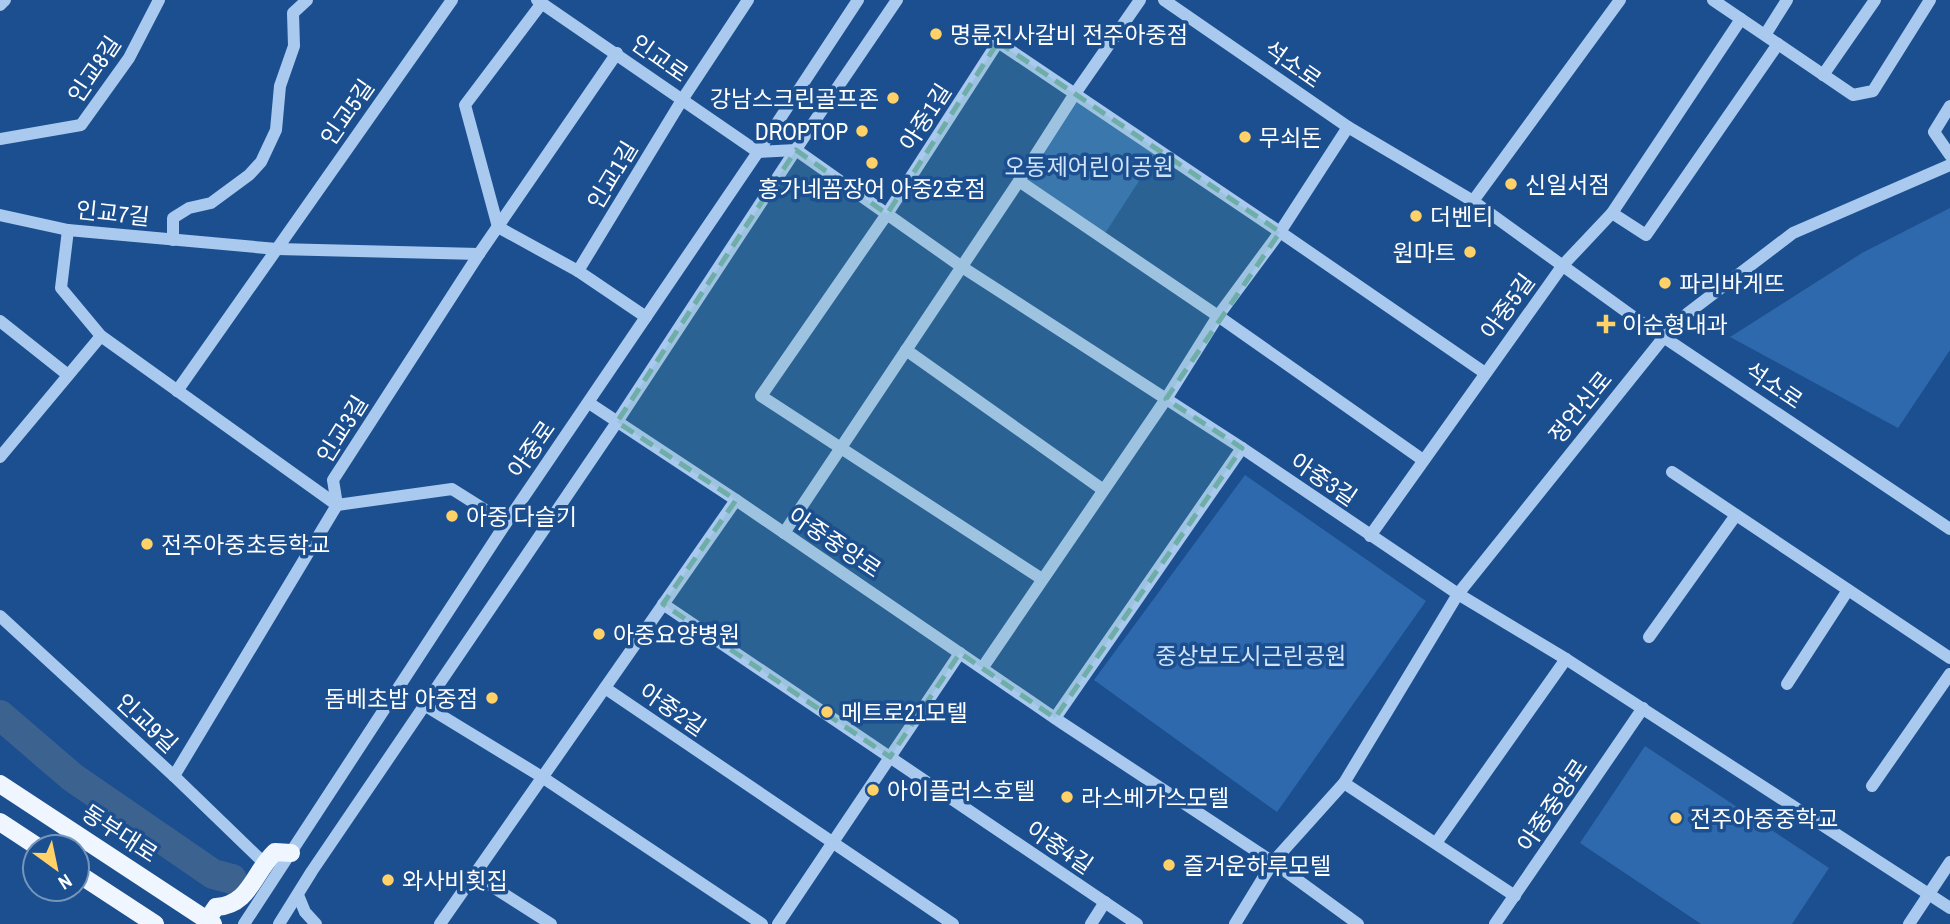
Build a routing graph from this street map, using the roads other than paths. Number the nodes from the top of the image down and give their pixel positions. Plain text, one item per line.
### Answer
1 (5, 0) edge
2 (159, 0) edge
3 (307, 0) edge
4 (452, 0) edge
5 (858, 0) edge
6 (897, 0) edge
7 (1140, 0) edge
8 (1164, 0) edge
9 (1620, 0) edge
10 (1713, 0) edge
11 (1787, 0) edge
12 (1875, 0) edge
13 (1930, 0) edge
14 (745, 1) edge
15 (539, 2) edge
16 (1729, 4) edge
17 (0, 5) edge
18 (1741, 19) junction
19 (1765, 35) junction
20 (1778, 44) junction
21 (617, 53) junction
22 (1823, 75) junction
23 (1074, 95) junction
24 (682, 100) junction
25 (1950, 106) edge
26 (1348, 128) junction
27 (0, 139) edge
28 (796, 150) junction
29 (758, 152) junction
30 (1950, 155) edge
31 (1950, 165) edge
32 (1019, 181) junction
33 (1473, 201) junction
34 (1612, 213) junction
35 (887, 214) junction
36 (0, 215) edge
37 (498, 227) junction
38 (68, 230) junction
39 (1280, 232) junction
40 (173, 240) junction
41 (277, 248) junction
42 (479, 254) junction
43 (1563, 265) junction
44 (962, 267) junction
45 (578, 271) junction
46 (1218, 316) junction
47 (646, 317) junction
48 (0, 321) edge
49 (101, 336) junction
50 (1664, 337) junction
51 (906, 350) junction
52 (1485, 373) junction
53 (68, 375) junction
54 (177, 391) junction
55 (1166, 399) junction
56 (589, 402) junction
57 (617, 422) junction
58 (842, 447) junction
59 (1242, 448) junction
60 (0, 457) edge
61 (1423, 460) junction
62 (1672, 472) dead end
63 (1102, 489) junction
64 (736, 500) junction
65 (337, 505) junction
66 (1736, 515) junction
67 (506, 523) junction
68 (1950, 529) edge
69 (784, 533) junction
70 (1370, 536) junction
71 (1042, 579) junction
72 (1848, 590) junction
73 (1458, 594) junction
74 (663, 604) junction
75 (0, 616) edge
76 (1649, 637) dead end
77 (960, 653) junction
78 (1950, 657) edge
79 (1566, 659) junction
80 (983, 667) junction
81 (1950, 674) edge
82 (1787, 684) dead end
83 (605, 688) junction
84 (424, 705) junction
85 (1643, 708) junction
86 (1055, 718) junction
87 (890, 757) junction
88 (174, 776) junction
89 (542, 777) junction
90 (0, 783) edge
91 (1344, 783) junction
92 (1872, 786) dead end
93 (0, 822) edge
94 (21, 836) edge
95 (833, 842) junction
96 (1436, 843) junction
97 (291, 853) junction
98 (1273, 862) junction
99 (1950, 862) edge
100 (264, 863) junction
101 (474, 875) junction
102 (91, 882) edge
103 (1929, 894) junction
104 (298, 895) junction
105 (1515, 896) junction
106 (1105, 902) junction
107 (1950, 908) edge
108 (210, 922) edge
109 (155, 924) edge
110 (244, 924) edge
111 (279, 924) edge
112 (316, 924) edge
113 (440, 924) edge
114 (551, 924) edge
115 (762, 924) edge
116 (778, 924) edge
117 (953, 924) edge
118 (1091, 924) edge
119 (1137, 924) edge
120 (1234, 924) edge
121 (1358, 924) edge
122 (1495, 924) edge
123 (1909, 924) edge

1 - 17 street
2 - 27 street, 인교8길
3 - 40 street, 인교7길
4 - 41 street, 인교5길
5 - 29 street, 아중로
6 - 28 street
7 - 23 street
8 - 26 street, 석소로
9 - 33 street
10 - 16 street
11 - 19 street
12 - 22 street
13 - 22 street
14 - 24 street, 인교1길
15 - 21 street, 인교로
15 - 37 street
16 - 18 street
18 - 19 street
18 - 34 street, 아중5길
19 - 20 street
20 - 22 street
20 - 34 street
21 - 24 street, 인교로
21 - 37 street, 인교3길
23 - 32 street
23 - 35 street, 아중1길
23 - 39 street, 아중1길
24 - 29 street, 인교로
24 - 45 street, 인교1길
25 - 30 street
26 - 33 street, 석소로
26 - 39 street
28 - 29 street
28 - 35 street
28 - 57 street
29 - 47 street, 아중로
31 - 50 street, 정언신로
32 - 44 street
32 - 46 street
33 - 43 street, 석소로
34 - 43 street, 아중5길
35 - 44 street
35 - 58 street
36 - 38 street, 인교7길
37 - 42 street, 인교3길
37 - 45 street
38 - 40 street, 인교7길
38 - 49 street
39 - 46 street
39 - 52 street, 아중5길
40 - 41 street
41 - 42 street
41 - 54 street, 인교5길
42 - 65 street, 인교3길
43 - 50 street, 석소로
43 - 52 street, 아중5길
44 - 51 street
44 - 55 street, 아중3길
45 - 47 street
46 - 55 street
46 - 61 street
47 - 56 street, 아중로
48 - 53 street
49 - 53 street
49 - 54 street
50 - 68 street, 석소로
50 - 73 street, 정언신로
51 - 58 street
51 - 63 street
52 - 61 street, 아중5길
53 - 60 street
54 - 65 street
55 - 59 street, 아중3길
55 - 63 street
56 - 57 street, 아중중앙로
56 - 67 street, 아중로
57 - 64 street, 아중중앙로
57 - 84 street
58 - 69 street
58 - 71 street
59 - 70 street, 아중3길
59 - 86 street
61 - 70 street, 아중5길
62 - 66 street
63 - 71 street
64 - 69 street, 아중중앙로
64 - 74 street, 아중2길
65 - 67 street
65 - 88 street, 인교3길
66 - 72 street
66 - 76 street
67 - 97 street, 아중로
69 - 77 street, 아중중앙로
70 - 73 street, 아중3길
71 - 80 street
72 - 78 street
72 - 82 street
73 - 79 street, 아중3길
73 - 91 street, 정언신로
74 - 83 street, 아중2길
74 - 87 street, 아중4길
75 - 88 street, 인교9길
77 - 80 street, 아중중앙로
77 - 87 street
79 - 85 street, 아중3길
79 - 96 street
80 - 86 street, 아중중앙로
81 - 92 street
83 - 89 street, 아중2길
83 - 95 street, 아중2길
84 - 89 street
84 - 104 street
85 - 103 street, 아중3길
85 - 105 street, 아중중앙로
86 - 98 street, 아중중앙로
87 - 95 street
87 - 106 street, 아중4길
88 - 100 street, 인교9길
89 - 101 street, 아중2길
89 - 115 street
90 - 108 main road, 동부대로
91 - 96 street
91 - 98 street, 정언신로
93 - 94 main road
95 - 116 street
95 - 117 street
96 - 105 street
97 - 100 main road
97 - 110 street, 아중로
98 - 120 street, 정언신로
98 - 121 street, 아중중앙로
99 - 103 street
100 - 108 main road
101 - 113 street, 아중2길
101 - 114 street
102 - 109 main road
103 - 107 street, 아중3길
103 - 123 street
104 - 111 street
104 - 112 street
105 - 122 street, 아중중앙로
106 - 118 street
106 - 119 street, 아중4길

